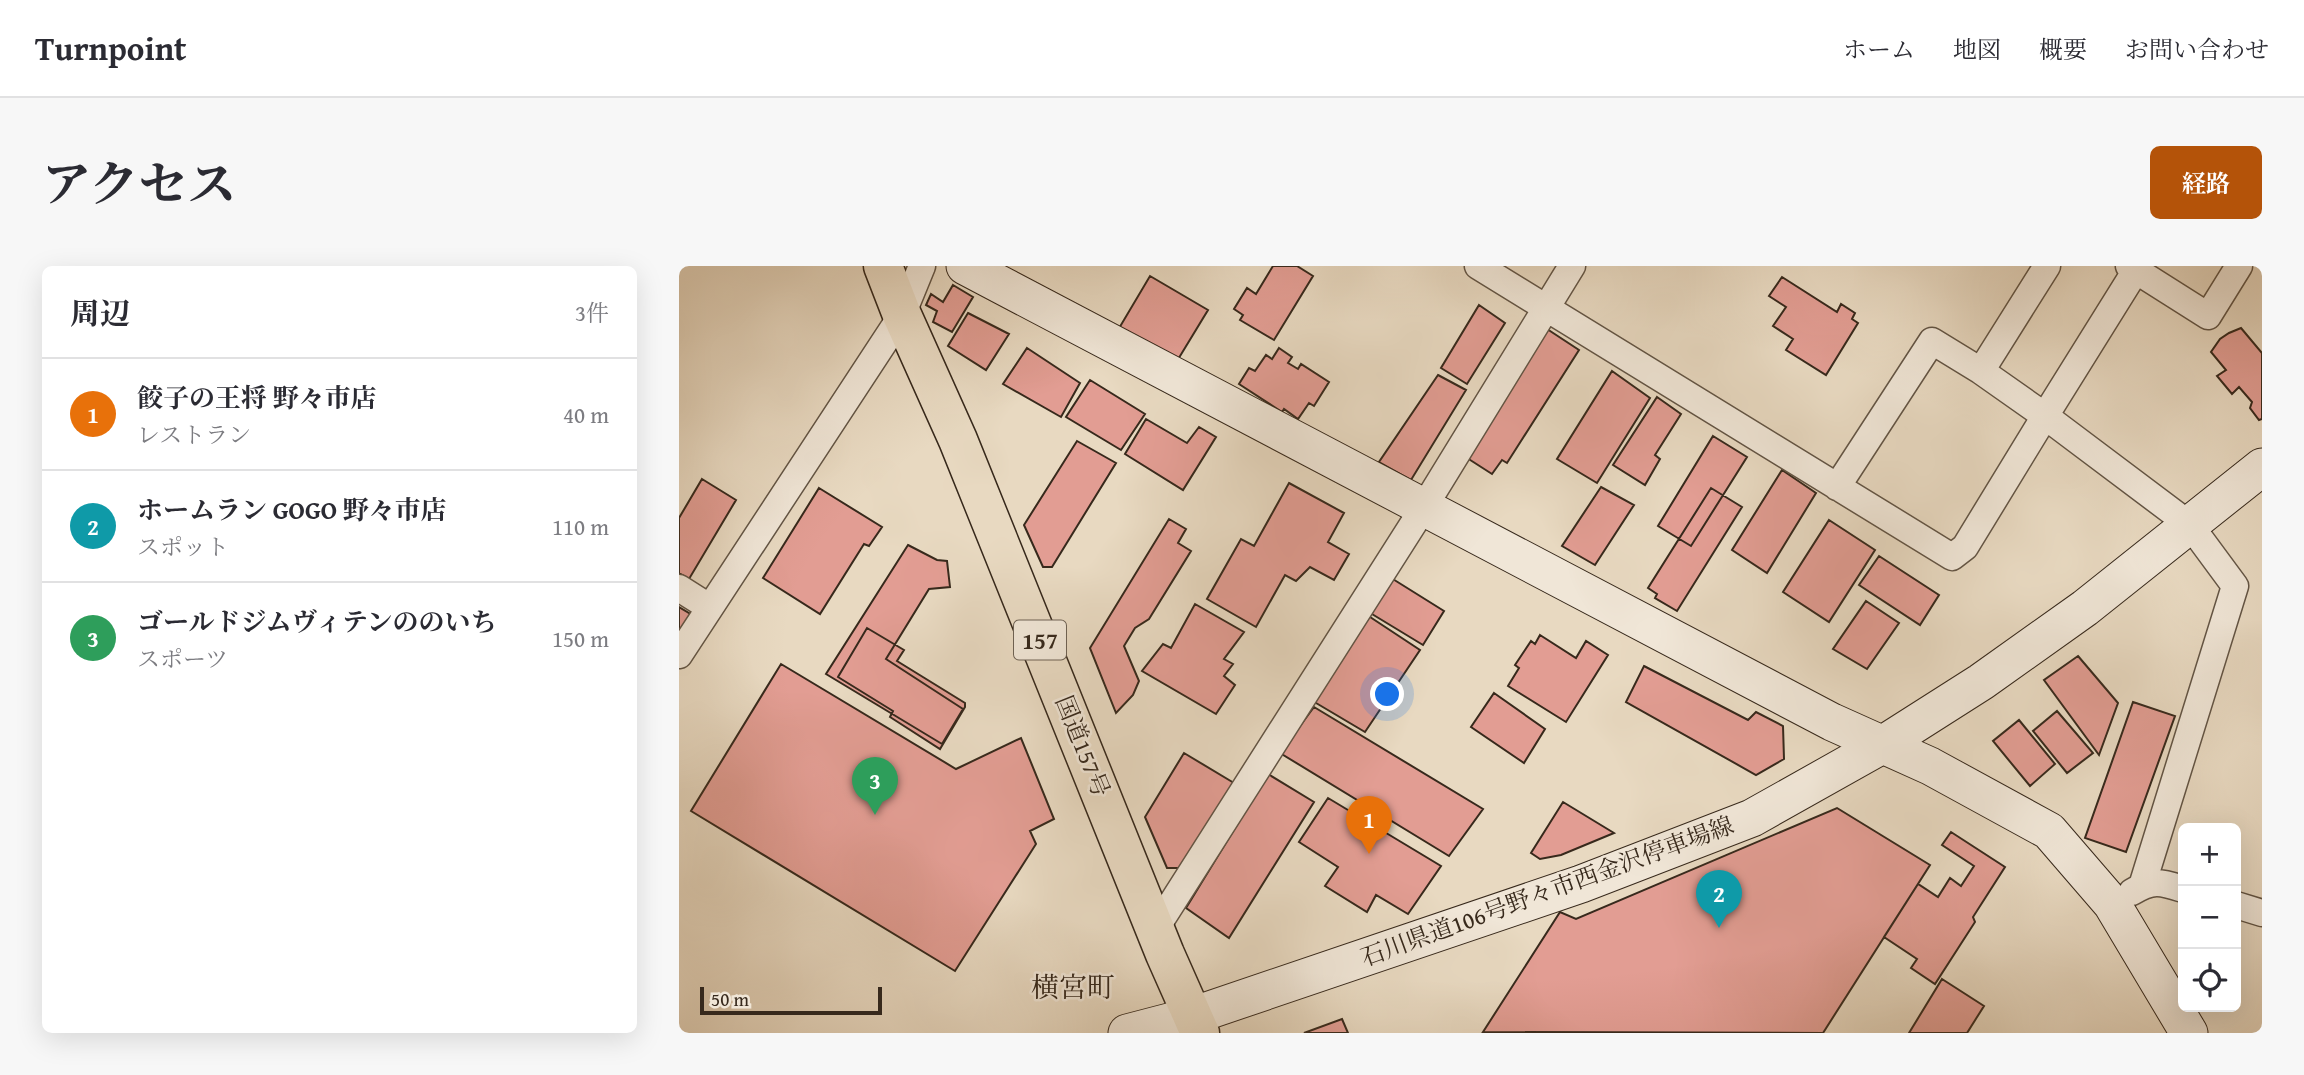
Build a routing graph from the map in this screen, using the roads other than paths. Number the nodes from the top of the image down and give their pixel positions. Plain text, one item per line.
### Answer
1 (883, 266) edge
2 (922, 266) edge
3 (965, 266) edge
4 (1478, 266) edge
5 (1572, 266) edge
6 (2047, 266) edge
7 (2239, 266) edge
8 (2133, 268) edge
9 (1545, 307) junction
10 (902, 315) junction
11 (1981, 371) junction
12 (2045, 416) junction
13 (2262, 467) edge
14 (1837, 487) junction
15 (1424, 506) junction
16 (2190, 525) junction
17 (679, 588) edge
18 (709, 607) junction
19 (679, 655) edge
20 (1882, 745) junction
21 (2178, 888) edge
22 (2127, 895) junction
23 (2241, 907) edge
24 (2262, 913) edge
25 (1156, 928) junction
26 (1196, 1024) edge
27 (1127, 1033) edge
28 (2189, 1033) edge

1 - 10 highway, 国道157号 / 157
2 - 10 street
3 - 15 street
4 - 9 street
5 - 9 street
6 - 11 street
7 - 8 street
8 - 12 street
9 - 14 street
9 - 15 street
10 - 18 street
10 - 25 highway, 国道157号 / 157
11 - 12 street
11 - 14 street
12 - 14 street
12 - 16 street
13 - 16 street, 石川県道106号野々市西金沢停車場線
15 - 20 street
15 - 25 street
16 - 20 street, 石川県道106号野々市西金沢停車場線
16 - 22 street
17 - 18 street
18 - 19 street
20 - 22 street
20 - 26 street, 石川県道106号野々市西金沢停車場線
21 - 22 street
22 - 28 street
23 - 24 street
25 - 26 highway, 国道157号 / 157
26 - 27 street, 石川県道106号野々市西金沢停車場線

